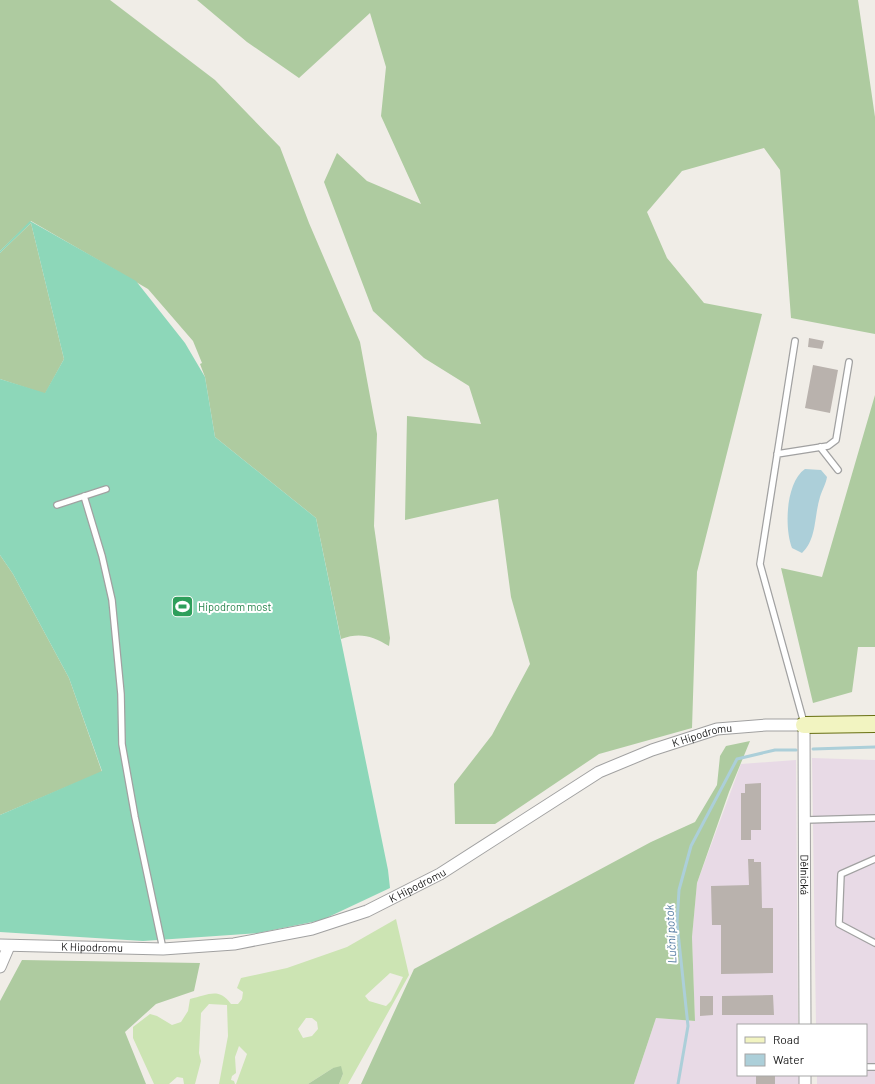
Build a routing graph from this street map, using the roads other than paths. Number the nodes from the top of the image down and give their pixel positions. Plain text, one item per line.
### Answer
1 (795, 341) dead end
2 (849, 362) dead end
3 (820, 447) junction
4 (777, 454) junction
5 (838, 470) dead end
6 (106, 489) dead end
7 (84, 496) junction
8 (57, 505) dead end
9 (875, 724) edge
10 (804, 725) junction
11 (875, 818) edge
12 (805, 820) junction
13 (875, 859) edge
14 (875, 944) edge
15 (4, 945) edge
16 (163, 949) junction
17 (0, 967) edge
18 (805, 1024) edge

1 - 4 lane
2 - 3 lane
3 - 4 lane
3 - 5 lane
4 - 10 lane
6 - 7 lane
7 - 8 lane
7 - 16 lane
9 - 10 street
10 - 12 street, Dělnická
10 - 16 street, K Hipodromu
11 - 12 lane
12 - 18 street, Dělnická
13 - 14 lane
15 - 16 street, K Hipodromu
15 - 17 street

